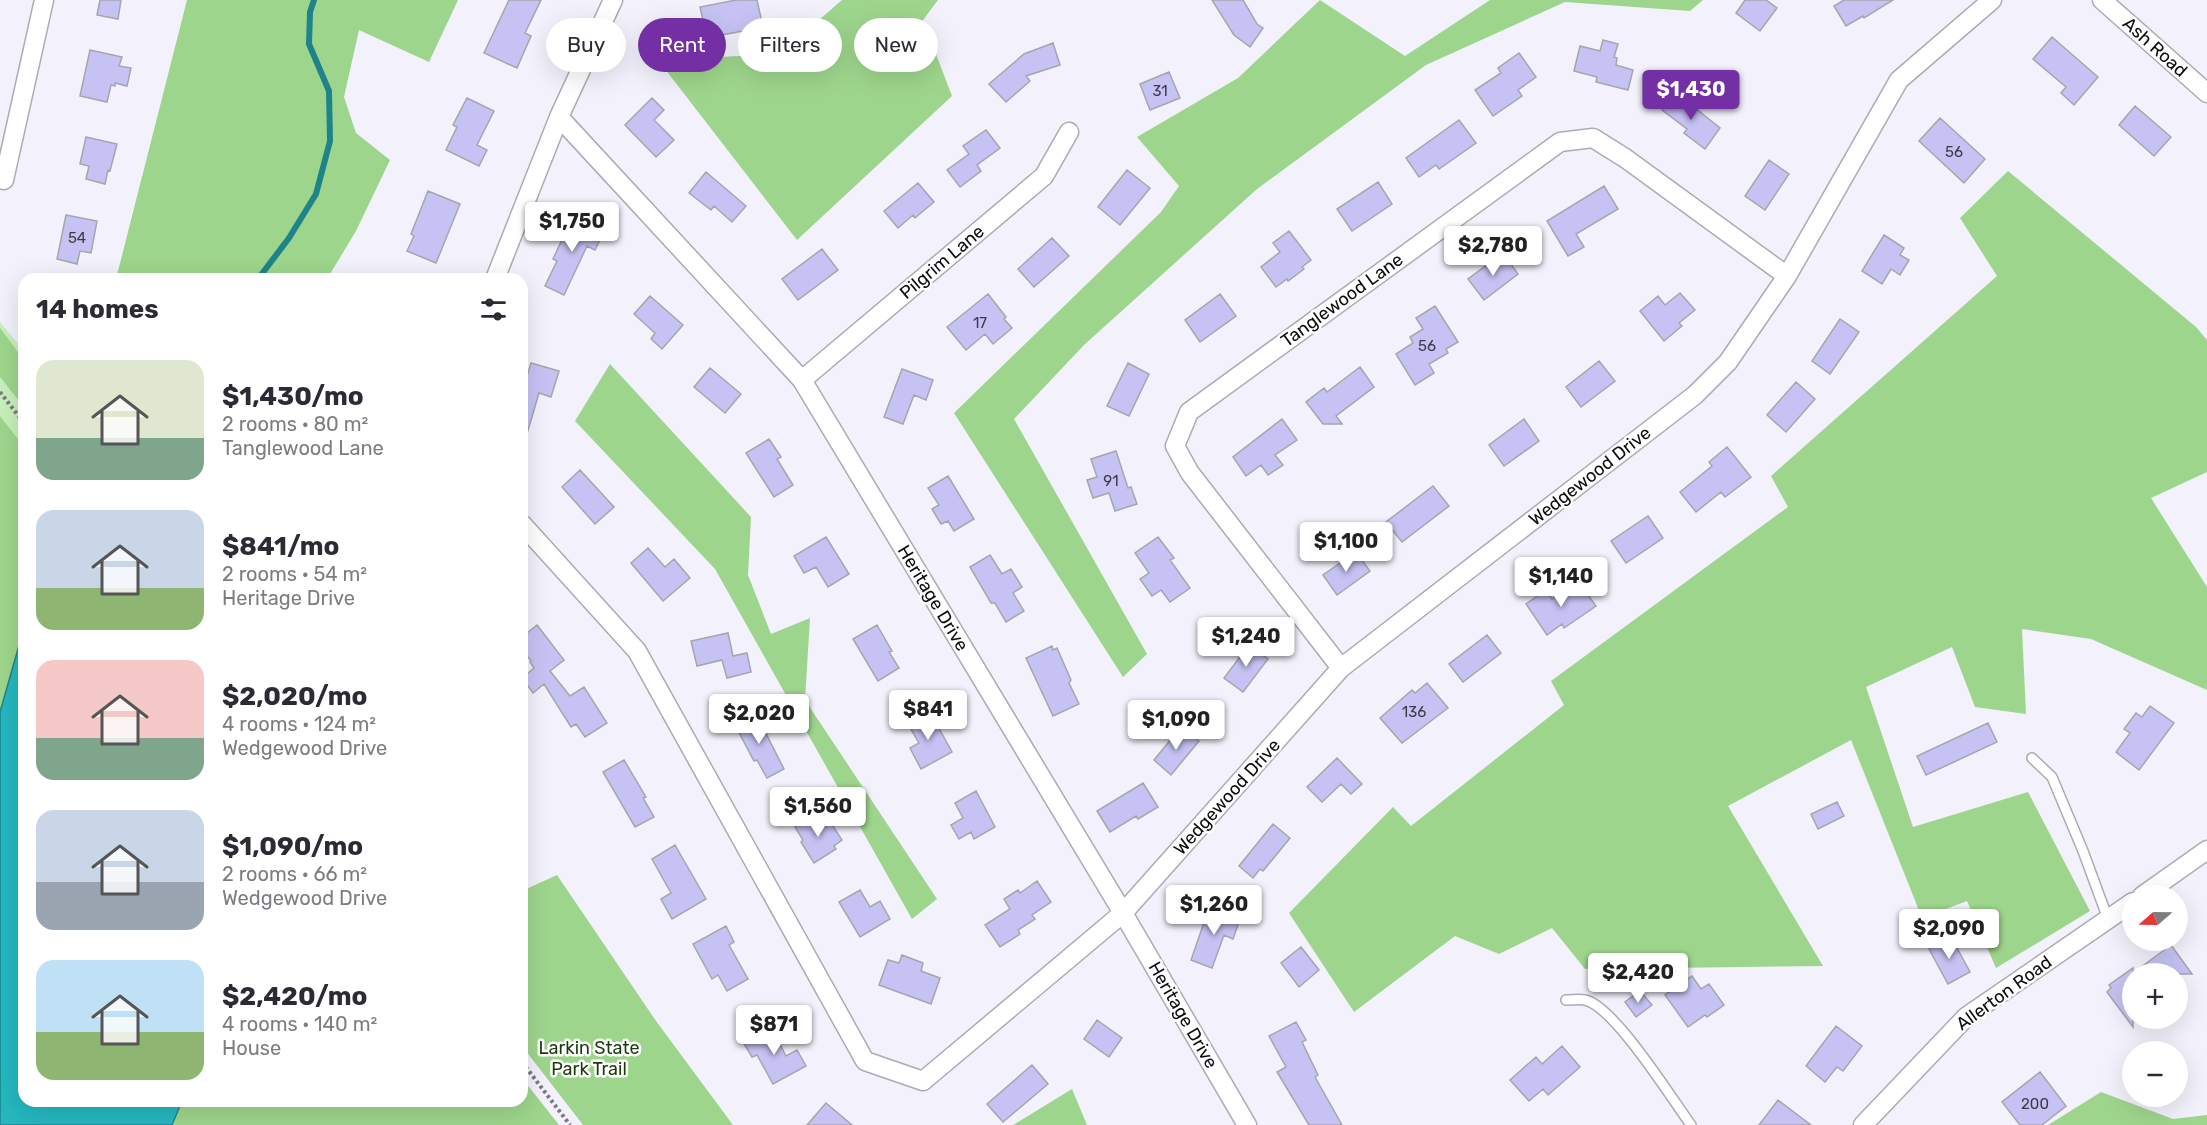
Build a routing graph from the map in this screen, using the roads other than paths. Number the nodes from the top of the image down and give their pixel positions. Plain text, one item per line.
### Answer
1 (44, 0) edge
2 (613, 0) edge
3 (1992, 0) edge
4 (2102, 0) edge
5 (2207, 93) edge
6 (559, 117) junction
7 (1069, 132) dead end
8 (4, 180) dead end
9 (497, 273) edge
10 (1787, 276) junction
11 (802, 380) junction
12 (528, 531) edge
13 (1341, 668) junction
14 (2032, 758) dead end
15 (2207, 850) edge
16 (2158, 885) edge
17 (2122, 909) edge
18 (1123, 913) junction
19 (2108, 919) junction
20 (1566, 1000) dead end
21 (1247, 1125) edge
22 (1690, 1125) edge
23 (1863, 1125) edge

1 - 8 street
2 - 6 street
3 - 10 street, Wedgewood Drive
4 - 5 street, Ash Road
6 - 9 street
6 - 11 street, Heritage Drive
7 - 11 street, Pilgrim Lane
10 - 13 street, Wedgewood Drive
10 - 13 street, Tanglewood Lane
11 - 18 street, Heritage Drive
12 - 18 street, Wedgewood Drive
13 - 18 street, Wedgewood Drive
14 - 19 lane
15 - 16 street
17 - 19 street, Allerton Road
18 - 21 street, Heritage Drive
19 - 23 street, Allerton Road
20 - 22 lane

